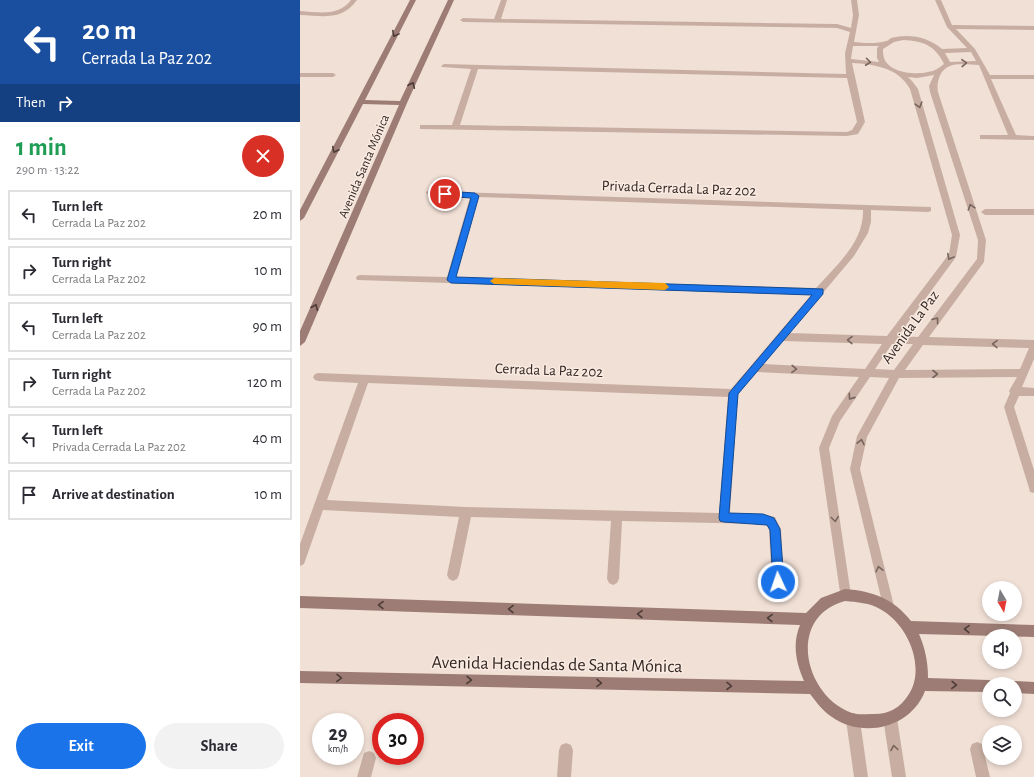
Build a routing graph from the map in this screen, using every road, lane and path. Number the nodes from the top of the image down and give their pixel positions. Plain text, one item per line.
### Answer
1 (354, 0) edge
2 (414, 0) edge
3 (450, 0) edge
4 (504, 0) edge
5 (854, 0) edge
6 (938, 0) edge
7 (300, 13) edge
8 (463, 20) dead end
9 (497, 20) junction
10 (950, 27) junction
11 (1034, 28) edge
12 (854, 31) junction
13 (884, 43) junction
14 (851, 44) junction
15 (973, 50) junction
16 (942, 51) junction
17 (848, 62) junction
18 (980, 63) junction
19 (948, 64) junction
20 (444, 66) dead end
21 (886, 66) junction
22 (475, 67) junction
23 (899, 73) junction
24 (938, 73) junction
25 (333, 75) dead end
26 (301, 76) edge
27 (851, 76) junction
28 (987, 77) junction
29 (1034, 77) edge
30 (359, 102) junction
31 (403, 103) junction
32 (422, 127) dead end
33 (455, 128) junction
34 (984, 137) dead end
35 (1013, 138) junction
36 (1034, 138) edge
37 (430, 193) dead end
38 (475, 196) junction
39 (867, 208) junction
40 (928, 210) dead end
41 (984, 212) dead end
42 (1034, 212) edge
43 (300, 218) edge
44 (360, 278) dead end
45 (451, 280) junction
46 (820, 292) junction
47 (781, 337) junction
48 (889, 341) junction
49 (300, 342) edge
50 (920, 342) junction
51 (1034, 344) edge
52 (1034, 348) edge
53 (755, 368) junction
54 (868, 372) junction
55 (1022, 373) junction
56 (896, 374) junction
57 (318, 377) dead end
58 (364, 379) junction
59 (1014, 391) junction
60 (1034, 392) edge
61 (733, 393) junction
62 (1034, 488) edge
63 (320, 505) junction
64 (466, 512) junction
65 (617, 515) junction
66 (724, 518) junction
67 (300, 560) edge
68 (453, 575) dead end
69 (613, 579) dead end
70 (778, 582) dead end
71 (845, 595) junction
72 (300, 602) edge
73 (888, 606) junction
74 (809, 619) junction
75 (908, 627) junction
76 (1034, 630) edge
77 (300, 677) edge
78 (919, 684) junction
79 (982, 686) edge
80 (1022, 687) edge
81 (812, 688) junction
82 (1034, 688) edge
83 (890, 718) junction
84 (853, 720) junction
85 (976, 748) dead end
86 (566, 750) dead end
87 (369, 758) dead end
88 (364, 777) edge
89 (564, 777) edge
90 (861, 777) edge
91 (899, 777) edge
92 (983, 777) edge

1 - 7 street
2 -> 30 street, Avenida Santa Mónica
31 -> 3 street, Avenida Santa Mónica
4 - 9 street
5 - 12 street
6 - 10 street
8 - 9 street
9 - 12 street
10 - 11 street
10 - 15 street
12 - 14 street
13 - 14 street
13 - 16 street
13 - 21 street
14 - 17 street
15 - 16 street
15 - 18 street
16 - 19 street
17 -> 21 street
17 - 27 street
19 -> 18 street
18 - 28 street
19 - 24 street
20 - 22 street
21 - 23 street
22 - 27 street
22 - 33 street
23 - 24 street
23 -> 48 street, Avenida La Paz
50 -> 24 street, Avenida La Paz
25 - 26 street
27 - 33 street
28 - 29 street
28 - 35 street
30 - 31 street
30 -> 43 street, Avenida Santa Mónica
49 -> 31 street, Avenida Santa Mónica
32 - 33 street
34 - 35 street
35 - 36 street
37 - 38 street, Privada Cerrada La Paz 202
38 - 39 street, Privada Cerrada La Paz 202
38 - 45 street
39 - 40 street, Privada Cerrada La Paz 202
39 - 46 street
41 - 42 street
44 - 45 street
45 - 46 street
46 - 47 street
48 -> 47 street
47 - 53 street
48 - 50 street
48 - 54 street, Avenida La Paz
51 -> 50 street
50 - 56 street, Avenida La Paz
52 - 55 street
53 -> 54 street
53 - 61 street
54 - 56 street
54 -> 71 street, Avenida La Paz
56 -> 55 street
55 - 59 street
73 -> 56 street, Avenida La Paz
57 - 58 street, Cerrada La Paz 202
58 - 61 street, Cerrada La Paz 202
58 - 63 street
59 - 60 street
59 - 62 street
61 - 66 street
63 - 64 street
63 - 67 street
64 - 65 street
64 - 68 street
65 - 66 street
65 - 69 street
66 - 70 street
71 - 73 street
71 - 74 street
74 -> 72 street
73 - 75 street
74 - 81 street
76 -> 75 street
75 - 78 street
77 -> 81 street, Avenida Haciendas de Santa Mónica
78 -> 79 street
78 - 83 street
80 - 82 street
81 - 84 street
83 - 84 street
91 -> 83 street
84 - 90 street
85 - 92 street
86 - 89 street
87 - 88 street

